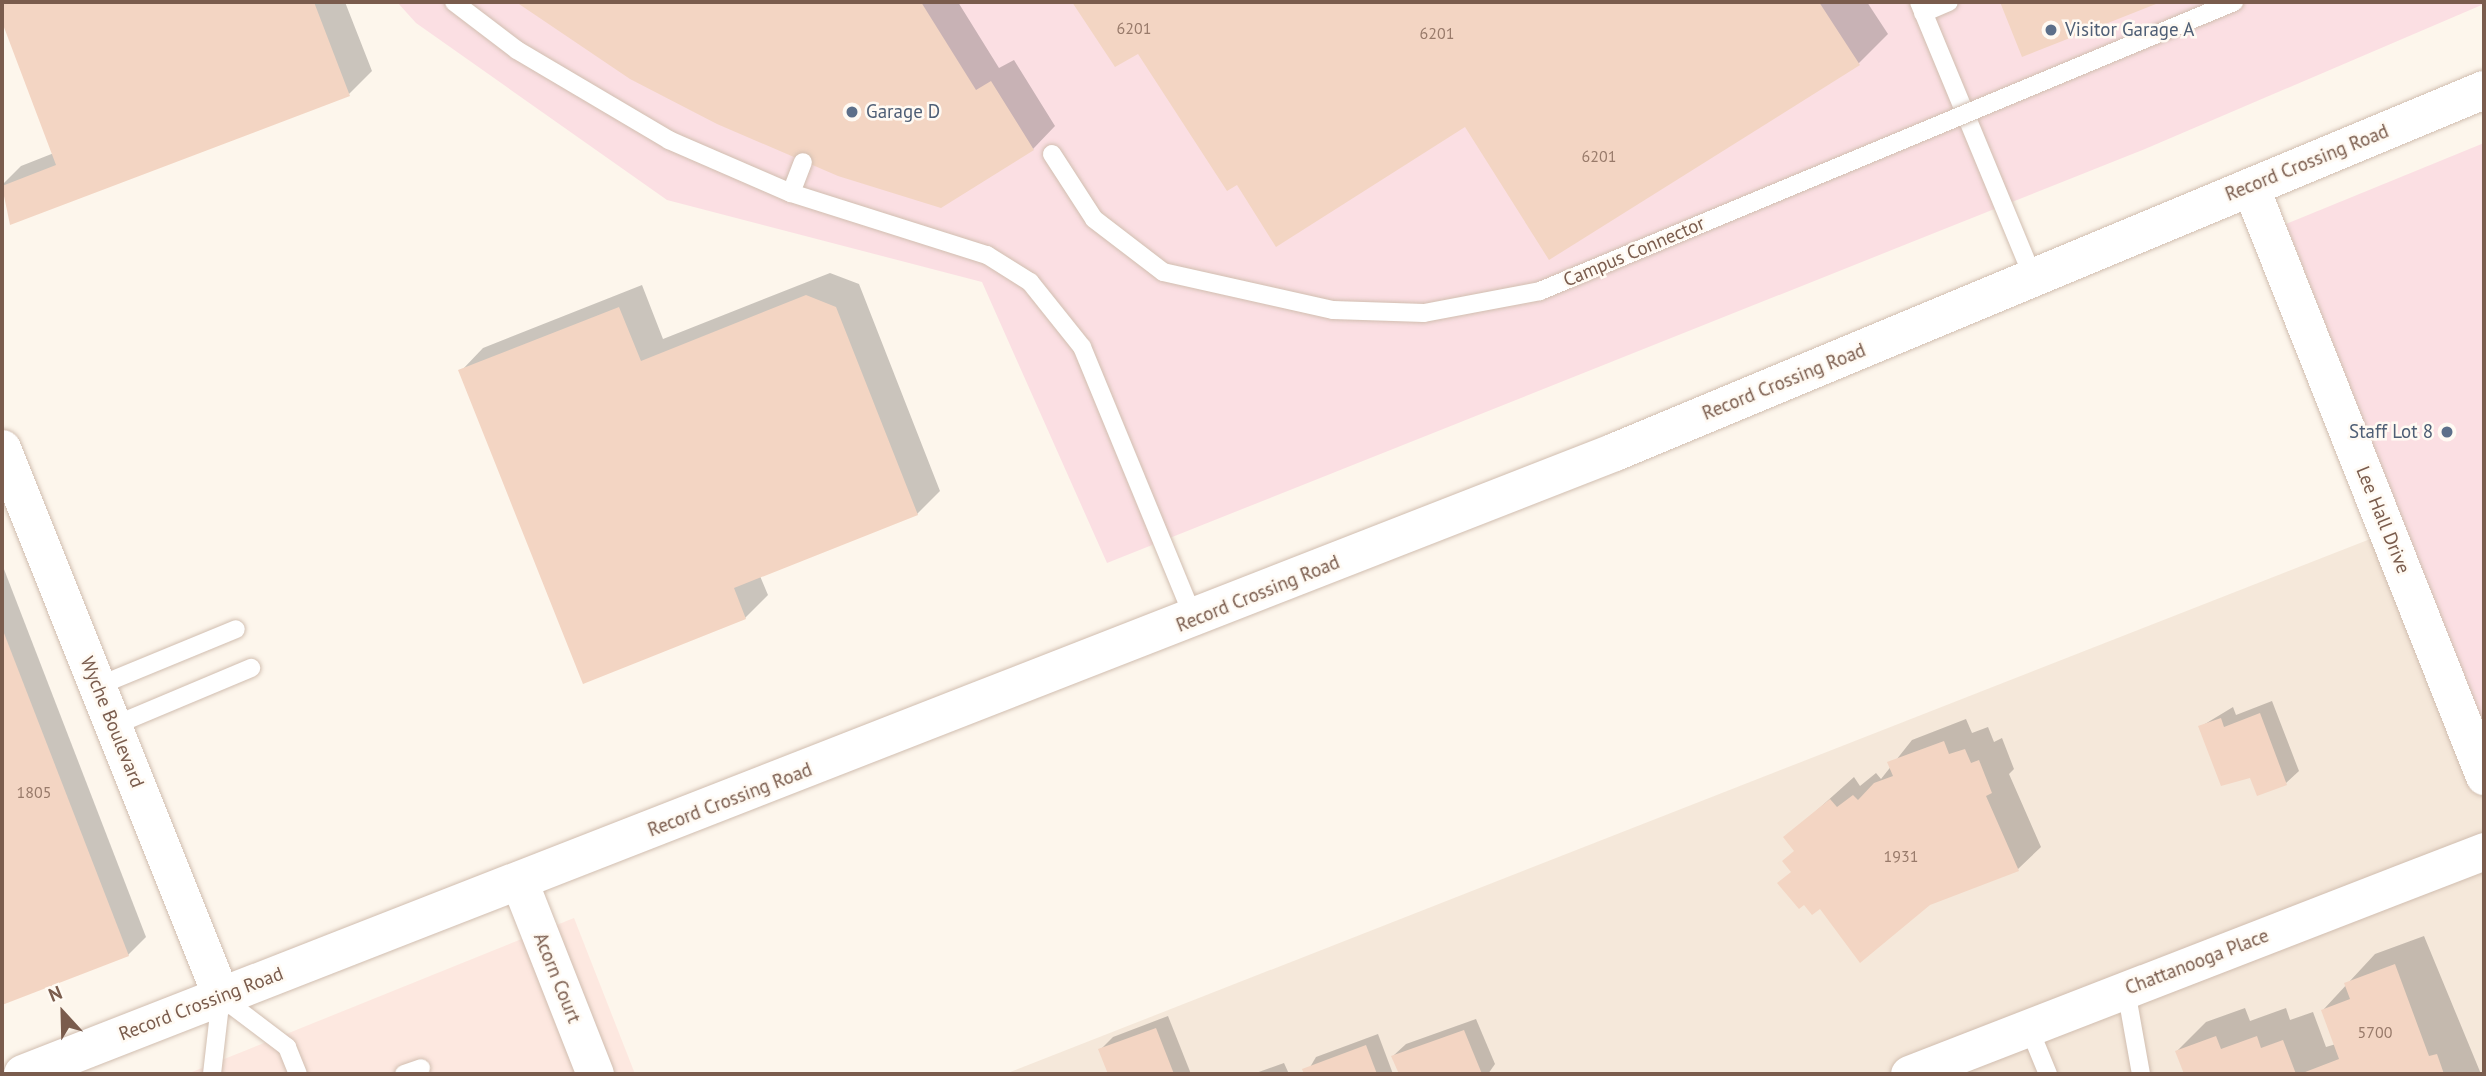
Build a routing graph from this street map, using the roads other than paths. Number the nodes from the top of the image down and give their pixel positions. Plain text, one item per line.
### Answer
1 (453, 2) edge
2 (1949, 2) edge
3 (2234, 2) edge
4 (1921, 8) edge
5 (2484, 90) edge
6 (1052, 154) dead end
7 (803, 162) dead end
8 (2250, 186) junction
9 (791, 193) junction
10 (2033, 277) junction
11 (2, 448) edge
12 (1194, 619) junction
13 (236, 629) dead end
14 (251, 668) dead end
15 (97, 686) junction
16 (113, 726) junction
17 (2484, 776) edge
18 (2484, 851) edge
19 (519, 881) junction
20 (2126, 990) junction
21 (221, 996) junction
22 (2029, 1028) junction
23 (421, 1068) dead end
24 (23, 1074) edge
25 (212, 1074) edge
26 (298, 1074) edge
27 (404, 1074) edge
28 (595, 1074) edge
29 (1909, 1074) edge
30 (2048, 1074) edge
31 (2141, 1074) edge

1 - 9 lane
2 - 4 lane
3 - 6 lane, Campus Connector, bridge
4 - 10 lane
5 - 8 street, Record Crossing Road
7 - 9 lane
8 - 10 street, Record Crossing Road
8 - 17 street, Lee Hall Drive
9 - 12 lane
10 - 12 street, Record Crossing Road
11 - 15 street, Wyche Boulevard
12 - 19 street, Record Crossing Road
13 - 15 lane
14 - 16 lane
15 - 16 street, Wyche Boulevard
16 - 21 street, Wyche Boulevard
18 - 20 street, Chattanooga Place
19 - 21 street, Record Crossing Road
19 - 28 street, Acorn Court
20 - 22 street, Chattanooga Place
20 - 31 lane
21 - 24 street, Record Crossing Road
21 - 25 lane
21 - 26 lane
22 - 29 street, Chattanooga Place
22 - 30 lane
23 - 27 lane

